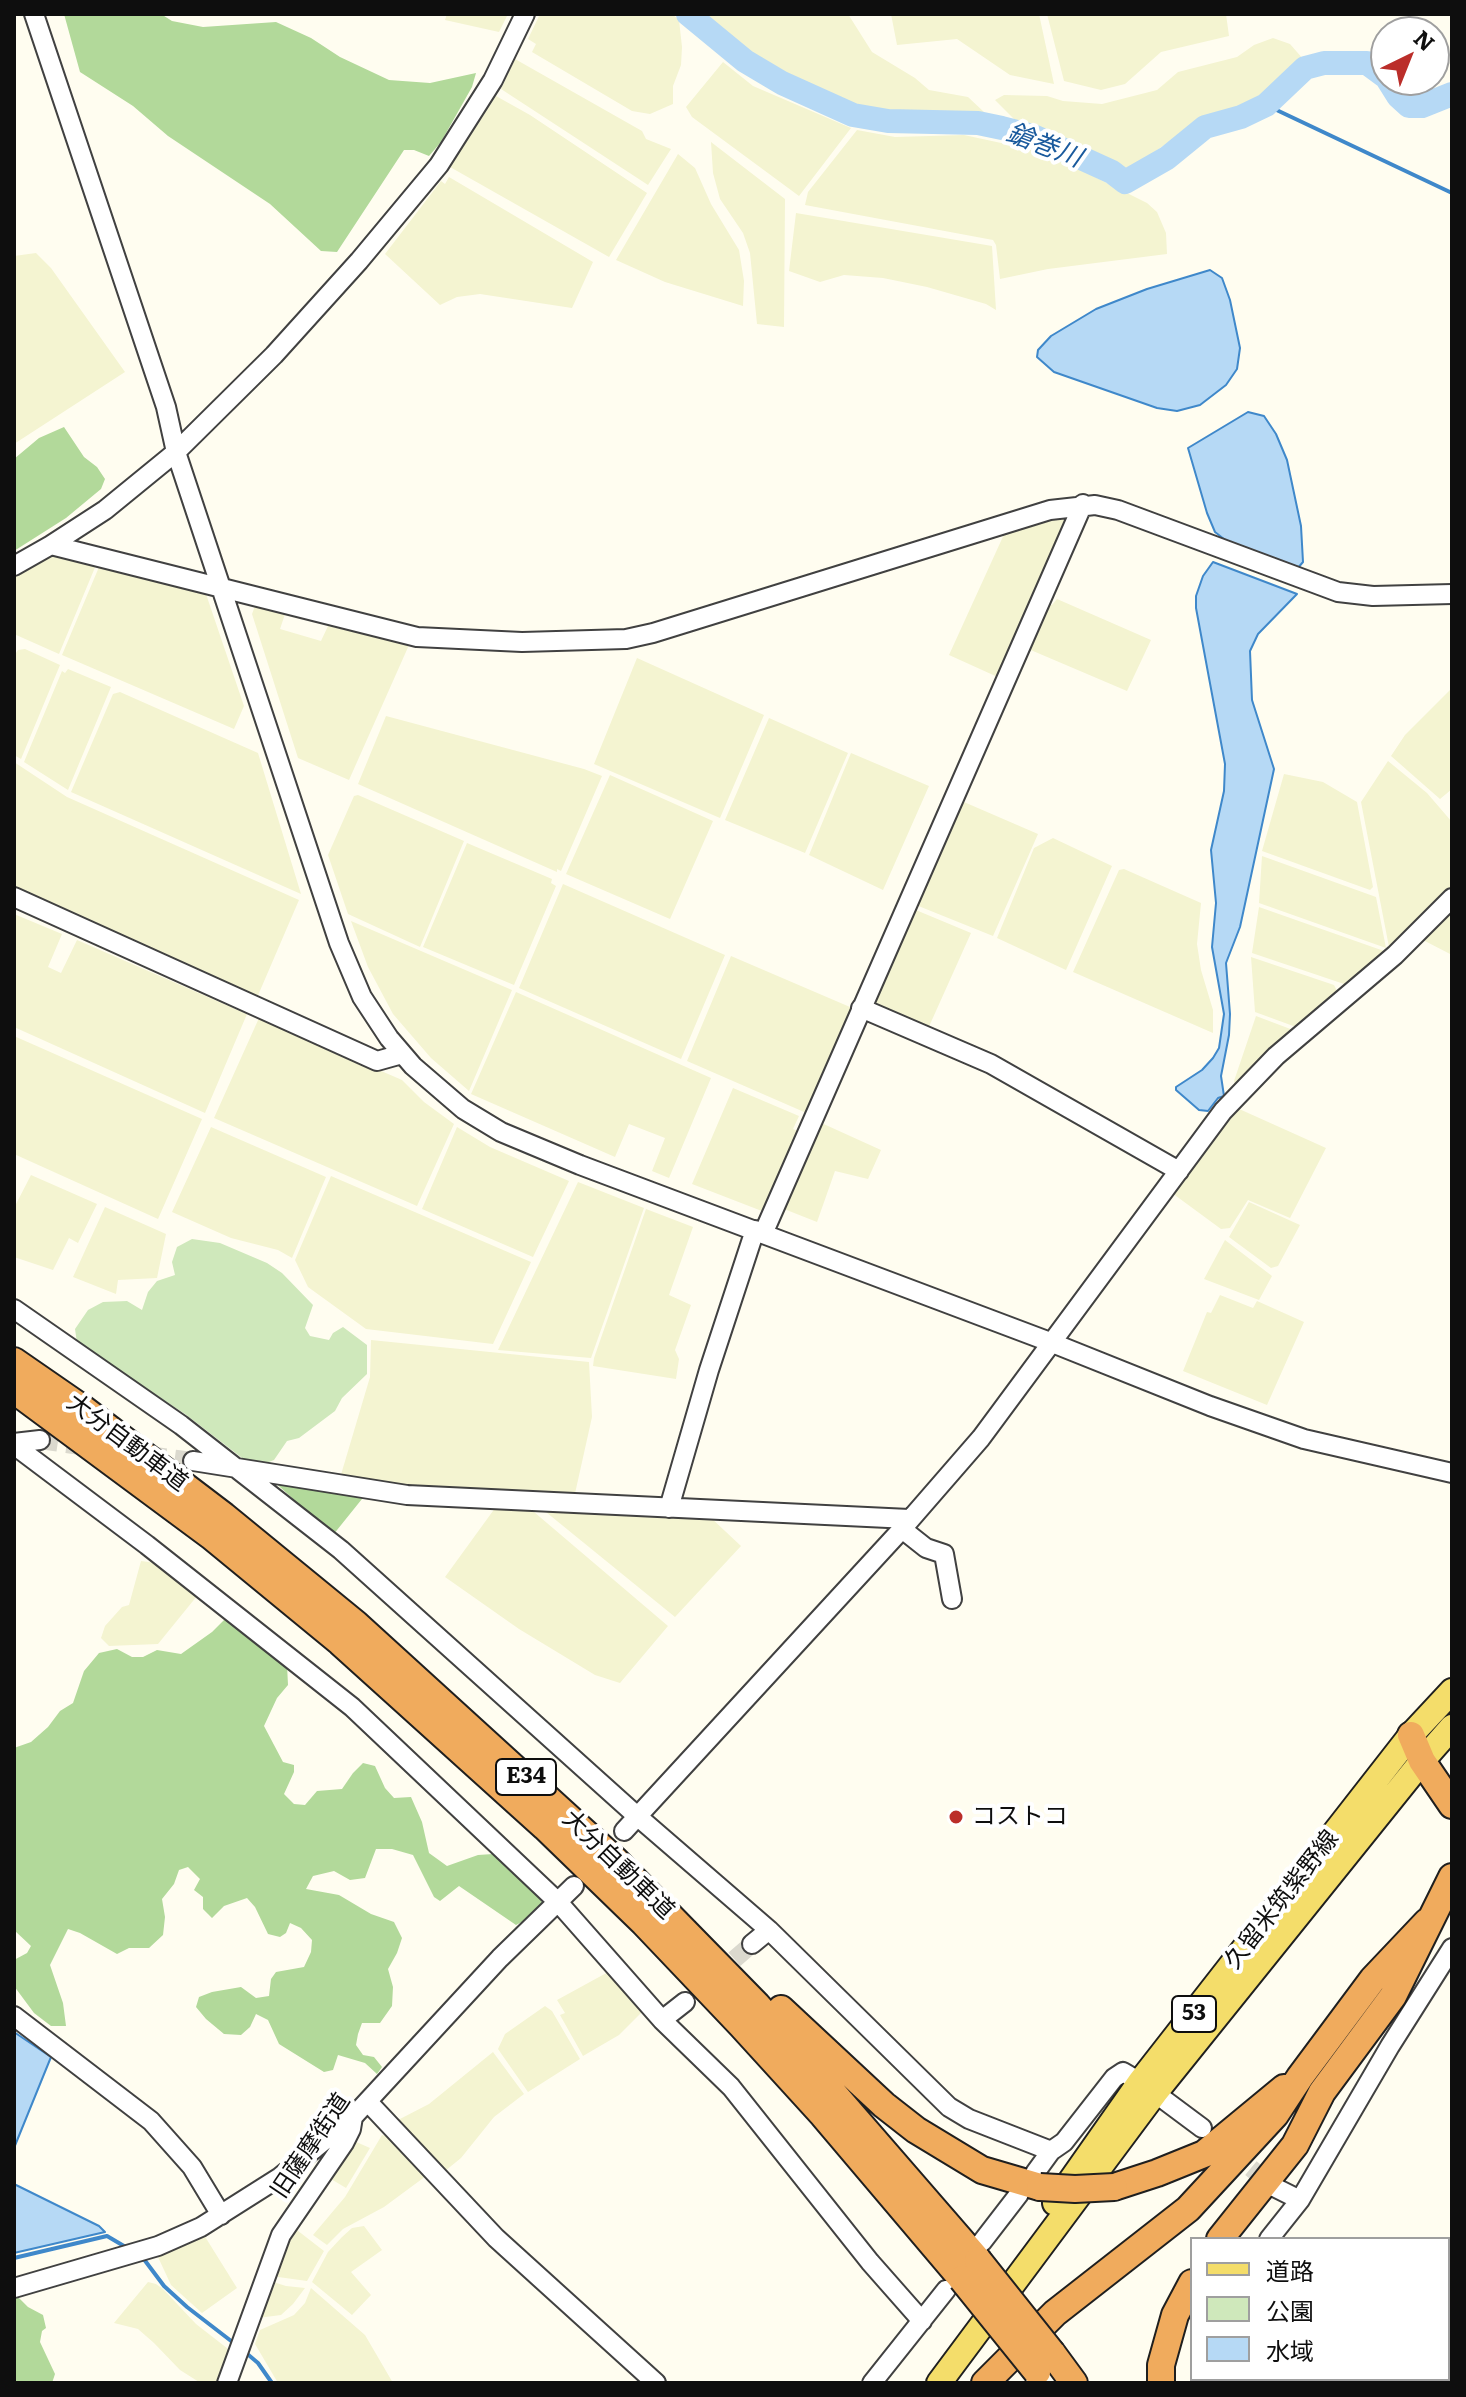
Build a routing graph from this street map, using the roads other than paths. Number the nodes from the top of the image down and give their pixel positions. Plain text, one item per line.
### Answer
1 (34, 14) edge
2 (525, 14) edge
3 (176, 452) junction
4 (1083, 504) junction
5 (51, 545) junction
6 (14, 566) edge
7 (221, 589) junction
8 (1452, 594) edge
9 (14, 897) edge
10 (1452, 898) edge
11 (861, 1008) junction
12 (402, 1054) junction
13 (1179, 1171) junction
14 (759, 1232) junction
15 (14, 1309) edge
16 (1050, 1342) junction
17 (14, 1361) edge
18 (14, 1390) edge
19 (40, 1440) tunnel mouth
20 (14, 1444) edge
21 (193, 1461) tunnel mouth
22 (232, 1466) junction
23 (1452, 1473) edge
24 (669, 1508) junction
25 (906, 1524) junction
26 (952, 1599) dead end
27 (1452, 1691) edge
28 (1452, 1727) edge
29 (1411, 1735) junction
30 (1422, 1761) junction
31 (1452, 1805) edge
32 (637, 1816) junction
33 (624, 1831) dead end
34 (614, 1859) junction
35 (1452, 1877) edge
36 (574, 1886) dead end
37 (558, 1902) junction
38 (1427, 1922) junction
39 (769, 1930) junction
40 (752, 1944) tunnel mouth
41 (1452, 1948) edge
42 (685, 2002) dead end
43 (14, 2016) edge
44 (662, 2020) junction
45 (1300, 2077) junction
46 (1148, 2088) junction
47 (1322, 2092) junction
48 (368, 2102) junction
49 (353, 2117) junction
50 (1202, 2128) dead end
51 (1051, 2151) junction
52 (1031, 2184) junction
53 (1274, 2187) tunnel mouth
54 (1300, 2200) junction
55 (221, 2215) junction
56 (1222, 2237) edge
57 (1271, 2237) edge
58 (967, 2268) junction
59 (1190, 2287) edge
60 (14, 2288) edge
61 (922, 2321) junction
62 (1044, 2373) edge
63 (227, 2383) edge
64 (656, 2383) edge
65 (872, 2383) edge
66 (939, 2383) edge
67 (985, 2383) edge
68 (1005, 2383) edge
69 (1074, 2383) edge
70 (1161, 2383) edge

1 - 3 street
2 - 3 street
3 - 5 street
3 - 7 street
4 - 7 street
4 - 8 street
4 - 11 street
5 - 6 street
5 - 7 street
7 - 12 street
9 - 12 street
10 - 13 street
11 - 13 street
11 - 14 street
12 - 14 street
13 - 16 street
14 - 16 street
14 - 24 street
15 - 22 street
16 - 23 street
16 - 25 street
17 - 34 highway, 大分自動車道 / E34
18 - 58 highway, 大分自動車道 / E34
19 - 20 street
20 - 37 street
21 - 22 street
22 - 24 street
22 - 32 street
24 - 25 street
25 - 26 street
25 - 32 street
27 - 29 main road, 久留米筑紫野線 / 53
28 - 30 main road, 久留米筑紫野線 / 53
29 - 30 highway
29 - 46 main road, 久留米筑紫野線 / 53
30 - 31 highway
30 - 46 main road, 久留米筑紫野線 / 53
32 - 33 street
32 - 39 street
34 - 52 highway
34 - 58 highway, 大分自動車道 / E34
35 - 38 highway
36 - 37 street, 旧薩摩街道
37 - 44 street
37 - 48 street, 旧薩摩街道
38 - 45 highway
38 - 47 highway
39 - 40 street
39 - 51 street
41 - 54 street
42 - 44 street
43 - 55 street
44 - 61 street
45 - 52 highway, bridge
45 - 67 highway
46 - 50 street
46 - 51 street
46 - 66 main road, 久留米筑紫野線 / 53
47 - 56 highway
47 - 68 highway
48 - 49 street, 旧薩摩街道
48 - 64 street
49 - 55 street
49 - 63 street, 旧薩摩街道
51 - 52 street
52 - 58 street
53 - 54 street
54 - 57 street
55 - 60 street
58 - 61 street
58 - 62 highway, 大分自動車道 / E34, bridge
59 - 70 highway
61 - 65 street
62 - 69 highway, 大分自動車道 / E34

